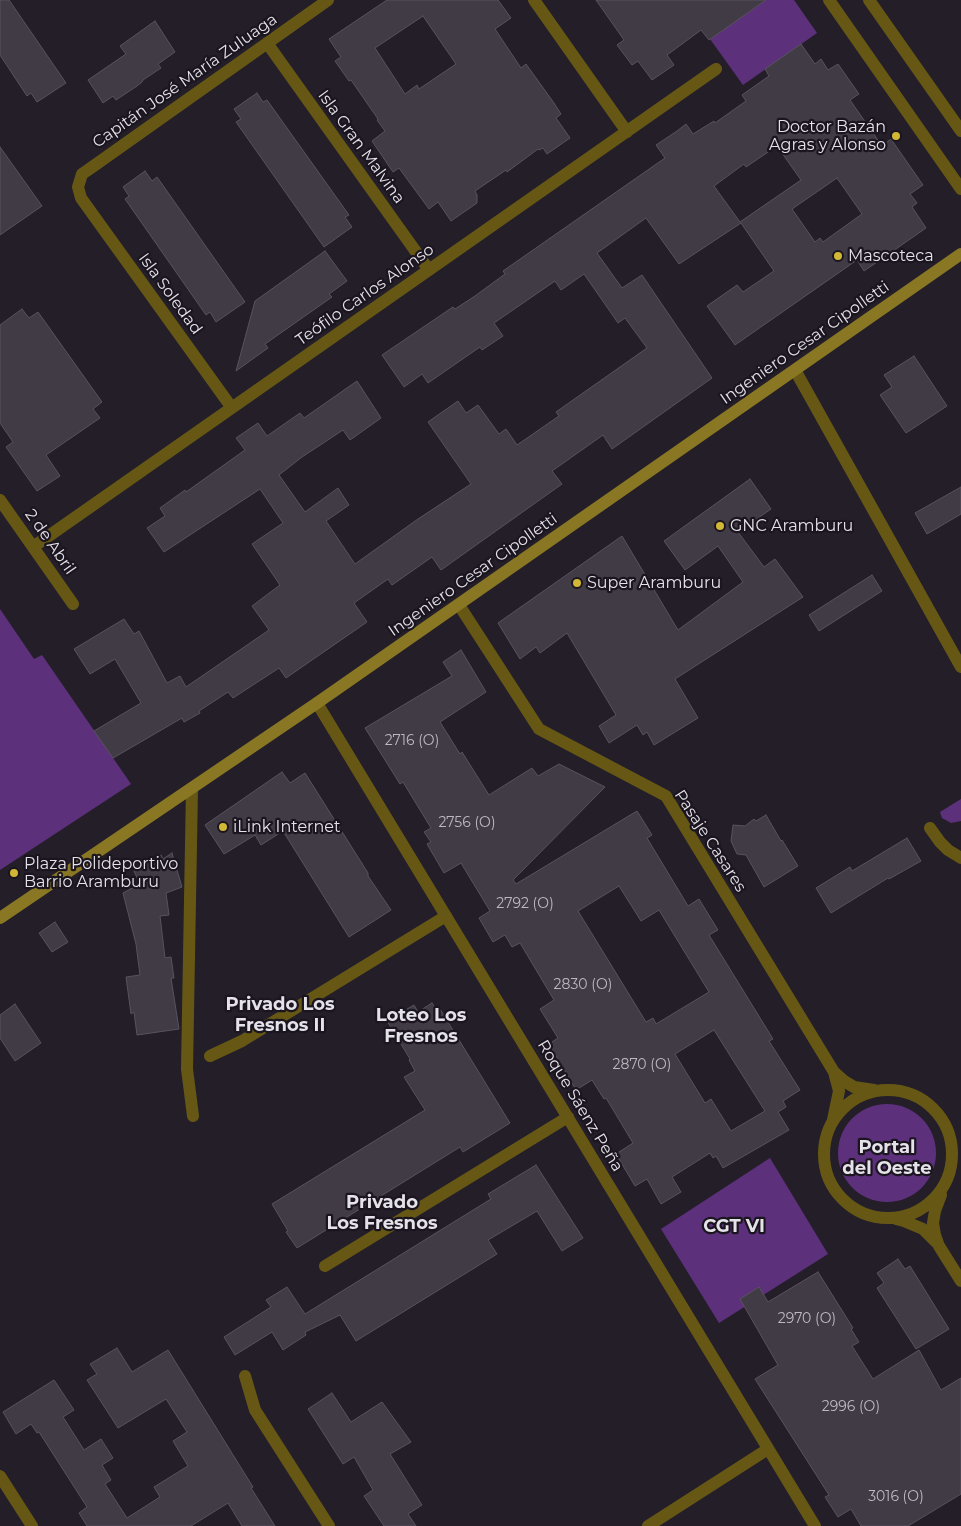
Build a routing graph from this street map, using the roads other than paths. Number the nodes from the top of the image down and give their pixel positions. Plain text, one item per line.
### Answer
1 (328, 0) edge
2 (534, 0) edge
3 (829, 0) edge
4 (869, 0) edge
5 (267, 43) junction
6 (716, 69) dead end
7 (961, 131) edge
8 (627, 132) junction
9 (961, 189) edge
10 (81, 198) joint
11 (961, 254) edge
12 (429, 270) junction
13 (795, 370) junction
14 (232, 408) junction
15 (0, 500) edge
16 (33, 547) junction
17 (73, 604) dead end
18 (459, 605) junction
19 (961, 667) edge
20 (317, 703) junction
21 (192, 788) junction
22 (930, 828) dead end
23 (961, 858) edge
24 (446, 916) junction
25 (0, 918) edge
26 (210, 1056) dead end
27 (834, 1072) junction
28 (880, 1090) junction
29 (193, 1116) dead end
30 (568, 1117) junction
31 (833, 1120) junction
32 (946, 1183) junction
33 (896, 1219) junction
34 (939, 1246) junction
35 (326, 1266) dead end
36 (961, 1282) edge
37 (245, 1376) dead end
38 (768, 1449) junction
39 (0, 1476) edge
40 (32, 1526) edge
41 (329, 1526) edge
42 (648, 1526) edge
43 (815, 1526) edge

1 - 5 street, Capitán José María Zuluaga
2 - 8 street
3 - 9 street
4 - 7 street
5 - 10 street, Capitán José María Zuluaga
5 - 12 street, Isla Gran Malvina
6 - 8 street, Teófilo Carlos Alonso
8 - 12 street, Teófilo Carlos Alonso
10 - 14 street, Isla Soledad
11 - 13 main road, Ingeniero Cesar Cipolletti
12 - 14 street, Teófilo Carlos Alonso
13 - 18 main road, Ingeniero Cesar Cipolletti
13 - 19 street
14 - 16 street, Teófilo Carlos Alonso
15 - 16 street, 2 de Abril
16 - 17 street, 2 de Abril
18 - 20 main road, Ingeniero Cesar Cipolletti
18 - 27 street, Pasaje Casares
20 - 21 main road, Ingeniero Cesar Cipolletti
20 - 24 street, Roque Sáenz Peña
21 - 25 main road, Ingeniero Cesar Cipolletti
21 - 29 street
22 - 23 street
24 - 26 street
24 - 30 street, Roque Sáenz Peña
27 - 28 street, Pasaje Casares
27 - 31 street, Pasaje Casares
28 - 31 street, Pasaje Casares
28 - 32 street, Pasaje Casares
30 - 35 street
30 - 38 street, Roque Sáenz Peña
31 - 33 street, Pasaje Casares
32 - 33 street, Pasaje Casares
32 - 34 street, Pasaje Casares
33 - 34 street, Pasaje Casares
34 - 36 street, Pasaje Casares
37 - 41 street
38 - 42 street
38 - 43 street, Roque Sáenz Peña
39 - 40 street

